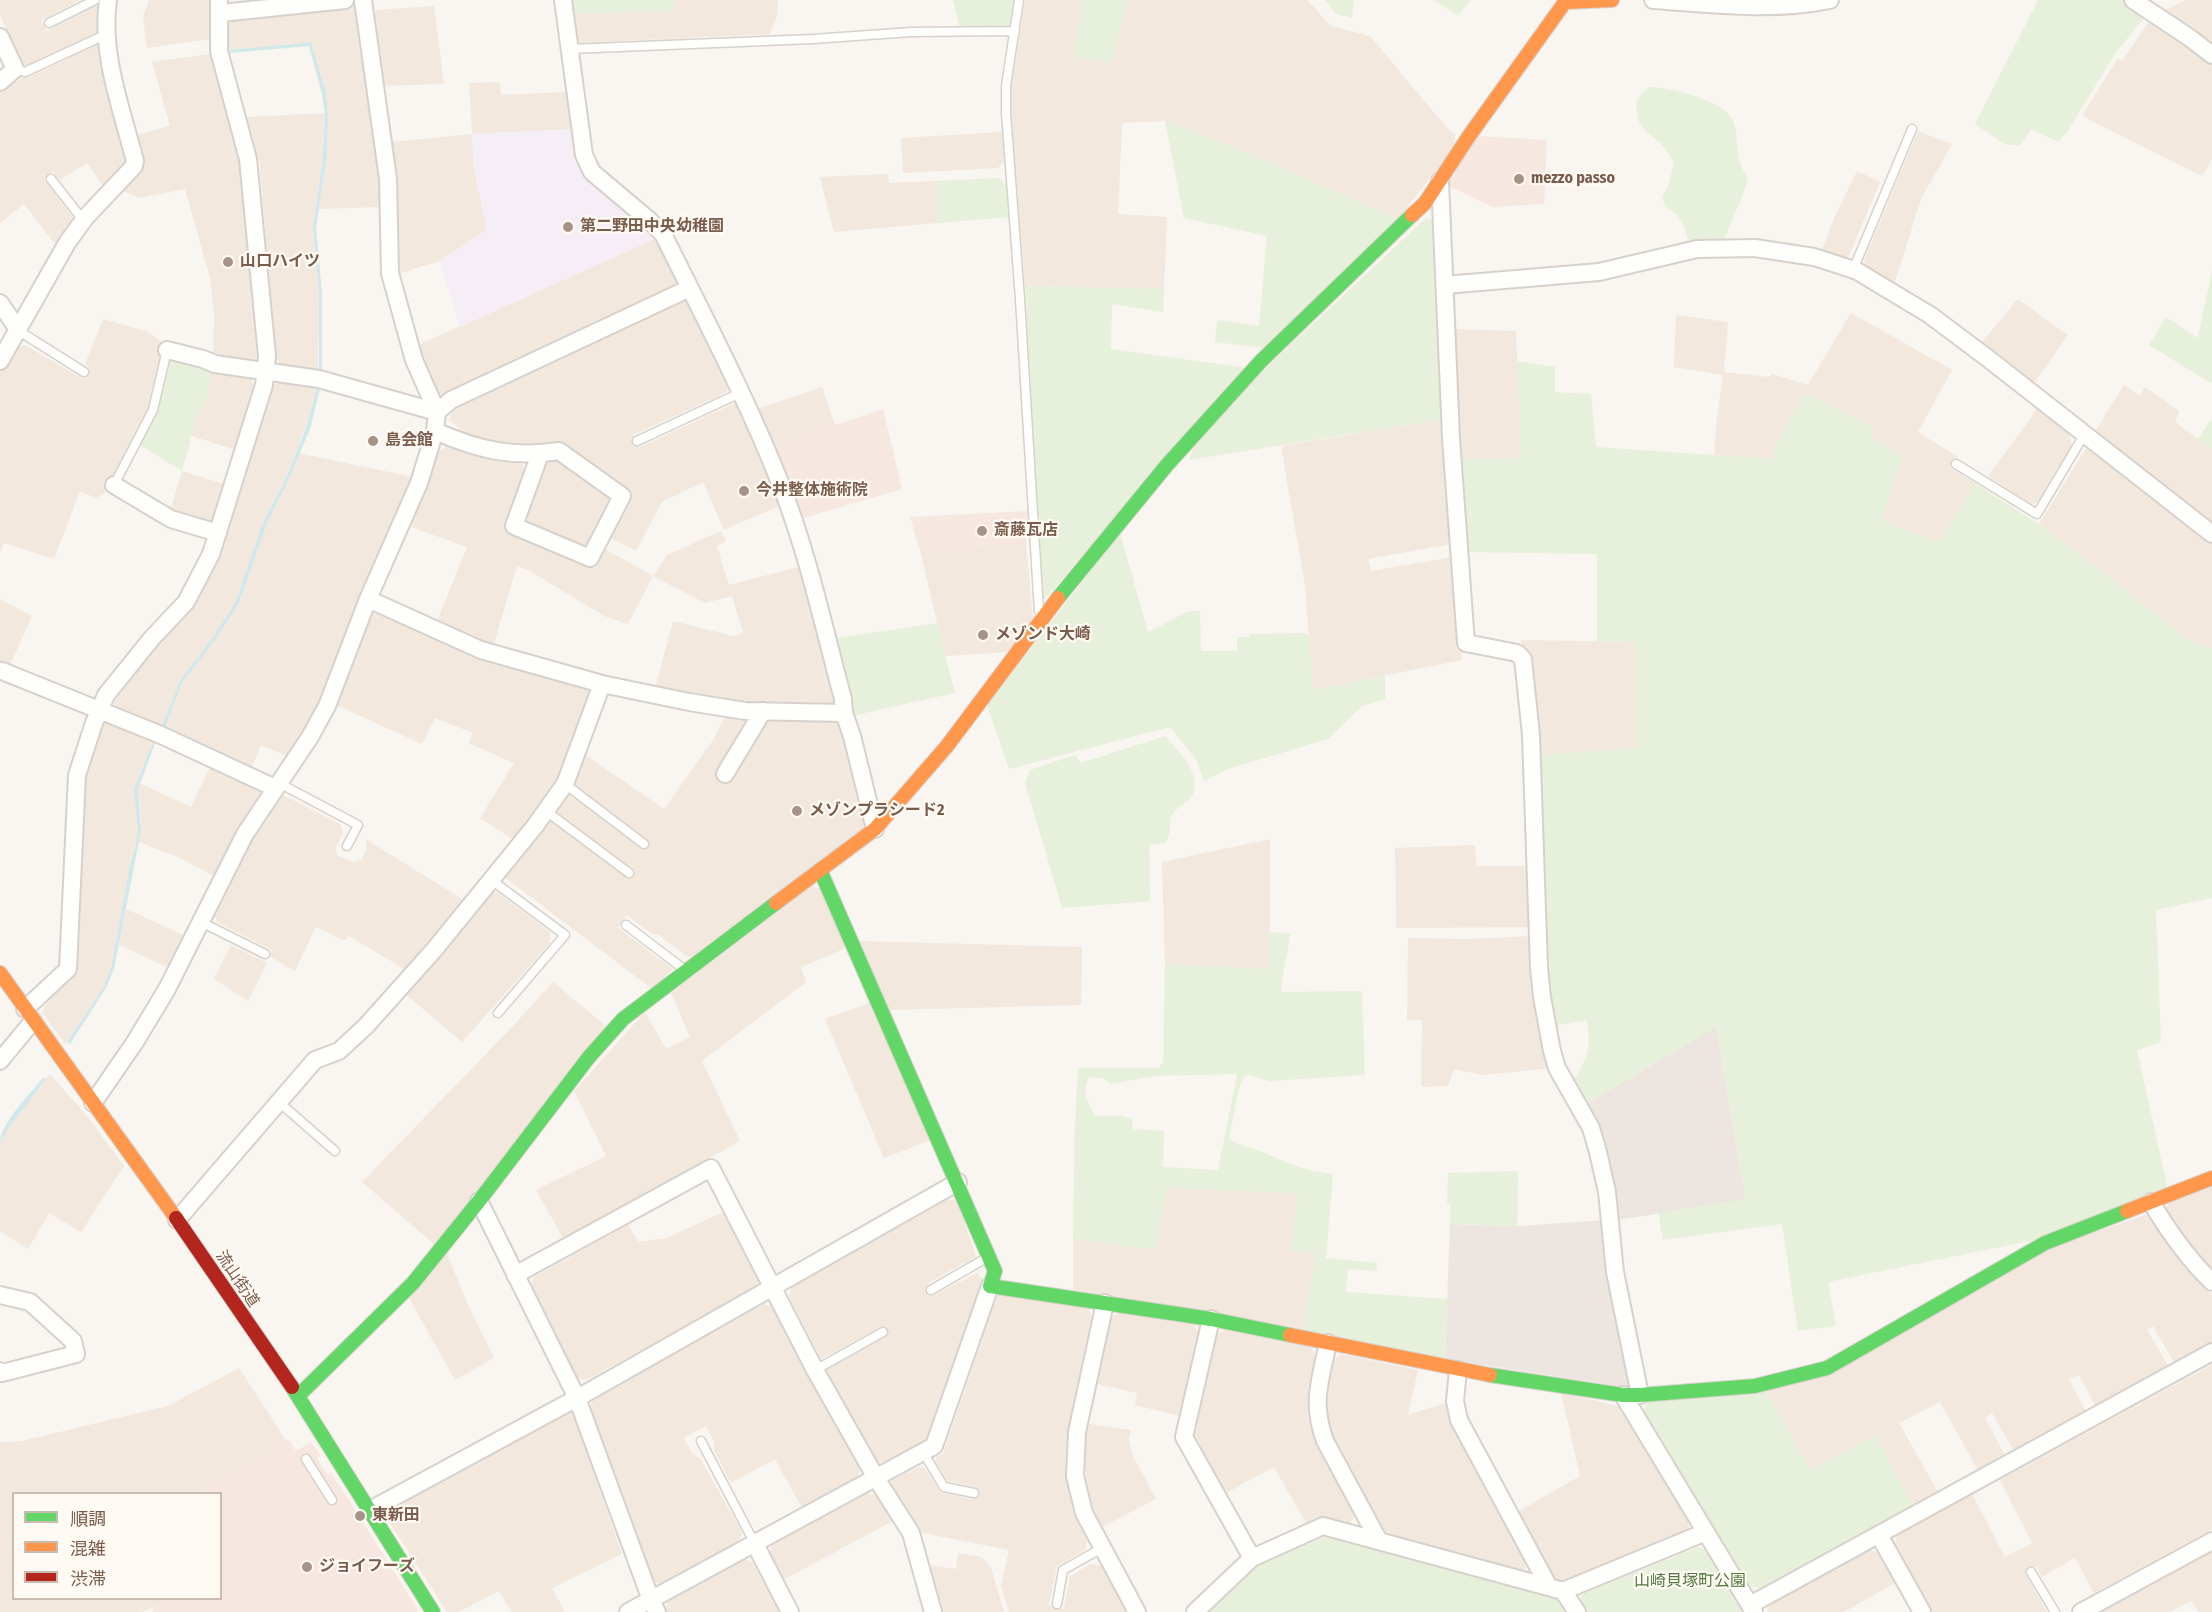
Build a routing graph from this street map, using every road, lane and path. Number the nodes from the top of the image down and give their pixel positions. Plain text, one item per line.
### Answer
1 (95, 0) edge
2 (108, 0) edge
3 (345, 0) edge
4 (363, 0) edge
5 (564, 0) edge
6 (1019, 0) edge
7 (1612, 0) edge
8 (1653, 0) edge
9 (1830, 0) edge
10 (2133, 0) edge
11 (1566, 1) edge
12 (306, 2) edge
13 (220, 6) edge
14 (49, 23) dead end
15 (1015, 30) junction
16 (107, 34) junction
17 (0, 37) edge
18 (570, 49) junction
19 (2212, 56) edge
20 (15, 69) junction
21 (0, 82) edge
22 (1912, 129) dead end
23 (51, 179) dead end
24 (1440, 182) junction
25 (83, 220) junction
26 (1852, 270) junction
27 (1445, 285) junction
28 (690, 288) junction
29 (0, 303) edge
30 (19, 331) junction
31 (167, 350) joint
32 (0, 361) edge
33 (265, 370) junction
34 (84, 372) dead end
35 (740, 393) junction
36 (437, 412) junction
37 (435, 432) junction
38 (2084, 435) junction
39 (637, 441) dead end
40 (540, 454) junction
41 (1956, 464) dead end
42 (114, 485) joint
43 (218, 533) junction
44 (2212, 534) edge
45 (368, 599) junction
46 (1040, 622) junction
47 (1, 670) edge
48 (602, 684) junction
49 (99, 710) junction
50 (763, 711) junction
51 (844, 714) junction
52 (725, 774) dead end
53 (565, 784) junction
54 (277, 785) junction
55 (546, 811) junction
56 (875, 829) junction
57 (644, 844) dead end
58 (348, 846) dead end
59 (820, 870) junction
60 (629, 873) dead end
61 (490, 879) junction
62 (201, 922) junction
63 (626, 925) dead end
64 (266, 954) dead end
65 (687, 971) junction
66 (0, 973) edge
67 (498, 1013) dead end
68 (29, 1015) junction
69 (0, 1061) edge
70 (279, 1102) junction
71 (93, 1103) junction
72 (335, 1151) dead end
73 (2212, 1178) edge
74 (958, 1182) junction
75 (479, 1202) junction
76 (2151, 1202) junction
77 (177, 1220) junction
78 (989, 1257) junction
79 (515, 1275) junction
80 (2212, 1282) edge
81 (990, 1286) junction
82 (773, 1288) junction
83 (931, 1290) dead end
84 (0, 1295) edge
85 (1105, 1303) junction
86 (1211, 1319) junction
87 (883, 1332) dead end
88 (1329, 1343) junction
89 (2212, 1352) edge
90 (815, 1370) junction
91 (1458, 1370) junction
92 (0, 1371) edge
93 (1631, 1395) junction
94 (298, 1396) junction
95 (577, 1398) junction
96 (701, 1441) dead end
97 (923, 1452) junction
98 (306, 1459) dead end
99 (876, 1478) junction
100 (974, 1493) dead end
101 (332, 1500) dead end
102 (370, 1510) junction
103 (1706, 1532) junction
104 (1879, 1535) junction
105 (1379, 1541) junction
106 (2212, 1541) edge
107 (755, 1544) junction
108 (1102, 1548) junction
109 (1251, 1558) junction
110 (2031, 1572) dead end
111 (1556, 1589) junction
112 (1057, 1604) dead end
113 (654, 1606) edge
114 (1752, 1608) edge
115 (433, 1612) edge
116 (628, 1612) edge
117 (790, 1612) edge
118 (933, 1612) edge
119 (1137, 1612) edge
120 (1195, 1612) edge
121 (1577, 1612) edge
122 (1922, 1612) edge
123 (2055, 1612) edge
124 (2081, 1612) edge

1 - 14 lane
2 - 16 street
3 - 12 street
4 - 36 street
5 - 18 street
6 - 15 lane
7 - 11 street
8 - 9 street
10 - 19 street
11 - 24 street
12 - 13 street
13 - 33 street
15 - 18 lane
15 - 46 lane
16 - 20 lane
16 - 25 street
17 - 20 street
18 - 28 street
20 - 21 street
22 - 26 lane
23 - 25 lane
24 - 27 street
24 - 46 street
25 - 30 street
26 - 27 street
26 - 38 street
27 - 93 street
28 - 35 street
28 - 36 street
29 - 30 street
30 - 32 street
30 - 34 lane
31 - 33 street
31 - 42 lane
33 - 36 street
33 - 43 street
35 - 39 lane
35 - 51 street
36 - 37 street
37 - 40 street
37 - 45 street
38 - 41 lane
38 - 44 street
40 - 40 street
42 - 43 street
43 - 49 street
45 - 48 street
45 - 54 street
46 - 56 street
47 - 49 street
48 - 50 street
48 - 53 street
49 - 54 street
49 - 68 street
50 - 51 street
50 - 52 street
51 - 56 street
53 - 55 street
53 - 57 lane
54 - 58 lane
54 - 62 street
55 - 60 lane
55 - 61 street
56 - 59 street
59 - 65 street
59 - 74 street
61 - 67 lane
61 - 70 street
62 - 64 lane
62 - 71 street
63 - 65 lane
65 - 75 street
66 - 68 street, 流山街道
68 - 69 street
68 - 71 street, 流山街道
70 - 72 lane
70 - 77 street
71 - 77 street, 流山街道
73 - 76 street
74 - 78 street
74 - 82 street
75 - 79 street
75 - 94 street
76 - 80 street
76 - 93 street
77 - 94 street, 流山街道
78 - 81 street
78 - 83 lane
79 - 82 street
79 - 95 street
81 - 85 street
81 - 97 street
82 - 90 street
82 - 95 street
84 - 92 street
85 - 86 street
85 - 108 street
86 - 88 street
86 - 109 street
87 - 90 lane
88 - 91 street
88 - 105 street
89 - 104 street
90 - 99 street
91 - 93 street
91 - 111 street
93 - 103 street
94 - 102 street, 流山街道
95 - 102 street
95 - 113 street
96 - 107 lane
97 - 99 street
97 - 100 lane
98 - 101 lane
99 - 107 street
99 - 118 street
102 - 115 street, 流山街道
103 - 111 street
103 - 114 street
104 - 114 street
104 - 122 street
105 - 109 street
105 - 111 street
106 - 124 street
107 - 113 street
107 - 117 street
108 - 112 lane
108 - 119 street
109 - 120 street
110 - 123 lane
111 - 121 street
113 - 116 street

